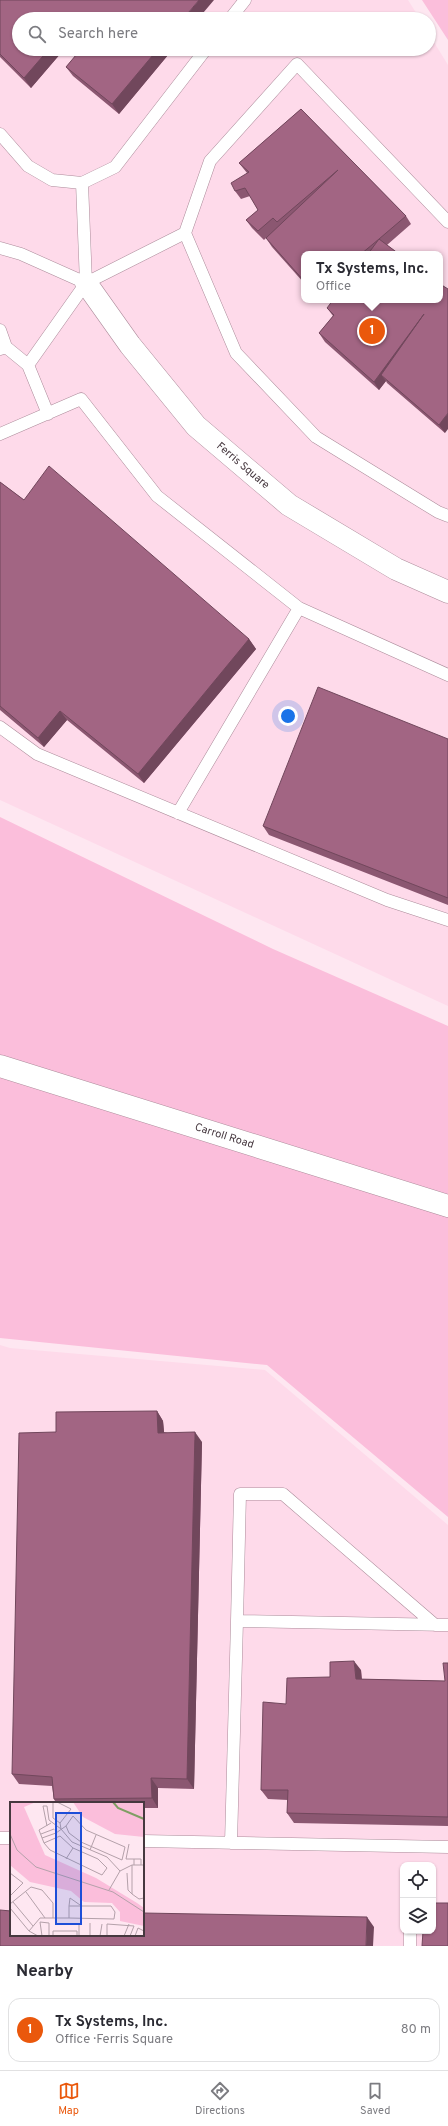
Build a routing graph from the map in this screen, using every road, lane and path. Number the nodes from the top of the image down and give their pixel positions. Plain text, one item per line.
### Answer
1 (244, 0) edge
2 (235, 12) edge
3 (201, 56) edge
4 (0, 134) edge
5 (82, 183) junction
6 (448, 222) edge
7 (185, 233) junction
8 (0, 248) edge
9 (86, 283) junction
10 (0, 330) edge
11 (3, 348) edge
12 (28, 364) junction
13 (48, 414) junction
14 (0, 434) edge
15 (448, 516) edge
16 (448, 592) edge
17 (299, 608) junction
18 (448, 675) edge
19 (0, 727) edge
20 (178, 813) junction
21 (448, 920) edge
22 (0, 1066) edge
23 (448, 1206) edge
24 (237, 1621) junction
25 (435, 1625) junction
26 (448, 1625) edge
27 (144, 1841) edge
28 (231, 1843) junction
29 (448, 1847) edge
30 (410, 1934) edge
31 (410, 1946) edge

1 - 2 lane
3 - 5 lane
4 - 5 lane
5 - 9 lane
6 - 7 lane
7 - 9 lane
7 - 15 lane
8 - 9 lane
9 - 12 lane
9 - 16 street, Ferris Square
10 - 11 lane
11 - 12 lane
12 - 13 lane
13 - 14 lane
13 - 17 lane
17 - 18 lane
17 - 20 lane
19 - 20 lane
20 - 21 lane
22 - 23 street, Carroll Road
24 - 25 lane
24 - 25 lane
24 - 28 lane
25 - 26 lane
27 - 28 lane
28 - 29 lane
30 - 31 lane

